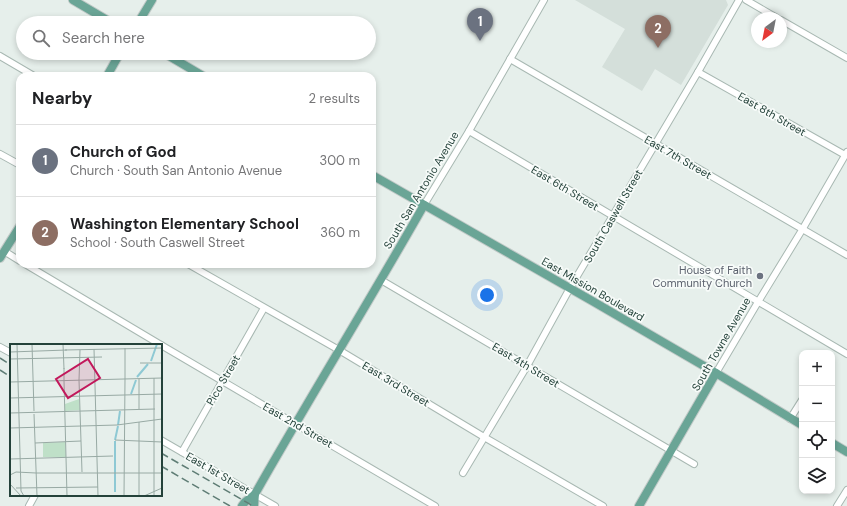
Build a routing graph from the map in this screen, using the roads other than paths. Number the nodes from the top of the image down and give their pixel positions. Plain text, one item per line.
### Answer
1 (73, 0) edge
2 (152, 0) edge
3 (544, 0) edge
4 (739, 0) edge
5 (746, 0) edge
6 (767, 12) edge
7 (100, 16) edge
8 (142, 16) edge
9 (787, 23) edge
10 (0, 56) edge
11 (847, 58) edge
12 (510, 59) junction
13 (116, 60) edge
14 (176, 60) edge
15 (27, 72) edge
16 (109, 72) edge
17 (196, 72) edge
18 (698, 72) junction
19 (469, 131) junction
20 (656, 144) junction
21 (0, 154) edge
22 (846, 154) edge
23 (16, 164) edge
24 (376, 177) edge
25 (424, 206) junction
26 (613, 216) junction
27 (802, 230) junction
28 (16, 232) edge
29 (2, 255) edge
30 (847, 256) edge
31 (16, 260) edge
32 (32, 268) edge
33 (196, 268) edge
34 (382, 280) junction
35 (570, 288) junction
36 (758, 302) junction
37 (264, 308) junction
38 (159, 344) edge
39 (162, 346) edge
40 (0, 347) edge
41 (834, 347) junction
42 (339, 350) junction
43 (832, 350) edge
44 (10, 352) edge
45 (847, 354) edge
46 (527, 366) junction
47 (716, 374) junction
48 (222, 382) junction
49 (799, 404) edge
50 (790, 418) junction
51 (295, 423) junction
52 (799, 423) edge
53 (484, 437) junction
54 (162, 441) edge
55 (835, 445) edge
56 (671, 451) junction
57 (182, 452) junction
58 (847, 452) edge
59 (694, 464) dead end
60 (463, 474) dead end
61 (847, 490) edge
62 (255, 494) junction
63 (34, 496) edge
64 (29, 506) edge
65 (242, 506) edge
66 (254, 506) edge
67 (275, 506) edge
68 (435, 506) edge
69 (602, 506) edge
70 (639, 506) edge
71 (837, 506) edge

1 - 7 main road
2 - 8 main road
3 - 12 street, South San Antonio Avenue
4 - 18 street, South Caswell Street
5 - 6 street
9 - 11 street
10 - 15 street
12 - 19 street, South San Antonio Avenue
12 - 20 street, East 7th Street
13 - 16 main road
14 - 17 main road
18 - 20 street, South Caswell Street
18 - 22 street, East 8th Street
19 - 25 street, South San Antonio Avenue
19 - 26 street, East 6th Street
20 - 26 street, South Caswell Street
20 - 27 street, East 7th Street
21 - 23 street
22 - 27 street, South Towne Avenue
24 - 25 main road, East Mission Boulevard
25 - 34 main road, South San Antonio Avenue
25 - 35 main road, East Mission Boulevard
26 - 35 street, South Caswell Street
26 - 36 street, East 6th Street
27 - 30 street, East 7th Street
27 - 36 street, South Towne Avenue
28 - 29 main road
29 - 31 street
32 - 38 street, East 2nd Street
33 - 37 street, East 3rd Street
34 - 42 main road, South San Antonio Avenue
34 - 46 street, East 4th Street
35 - 46 street, South Caswell Street
35 - 47 main road, East Mission Boulevard
36 - 41 street, East 6th Street
36 - 47 street, South Towne Avenue
37 - 42 street, East 3rd Street
37 - 48 street, Pico Street
39 - 48 street, East 2nd Street
40 - 44 street
41 - 43 street
41 - 45 street, East 6th Street
42 - 51 main road, South San Antonio Avenue
42 - 53 street, East 3rd Street
46 - 53 street, South Caswell Street
46 - 56 street, East 4th Street
47 - 50 main road, East Mission Boulevard
47 - 56 main road, South Towne Avenue
48 - 51 street, East 2nd Street
48 - 57 street, Pico Street
49 - 50 street
50 - 52 main road, East Mission Boulevard
51 - 62 main road, South San Antonio Avenue
51 - 68 street, East 2nd Street
53 - 60 street, South Caswell Street
53 - 69 street, East 3rd Street
54 - 57 street, East 1st Street
55 - 58 main road
56 - 59 street, East 4th Street
56 - 70 main road, South Towne Avenue
57 - 62 street, East 1st Street
61 - 71 street
62 - 65 main road
62 - 66 main road
62 - 67 street, East 1st Street
63 - 64 street

